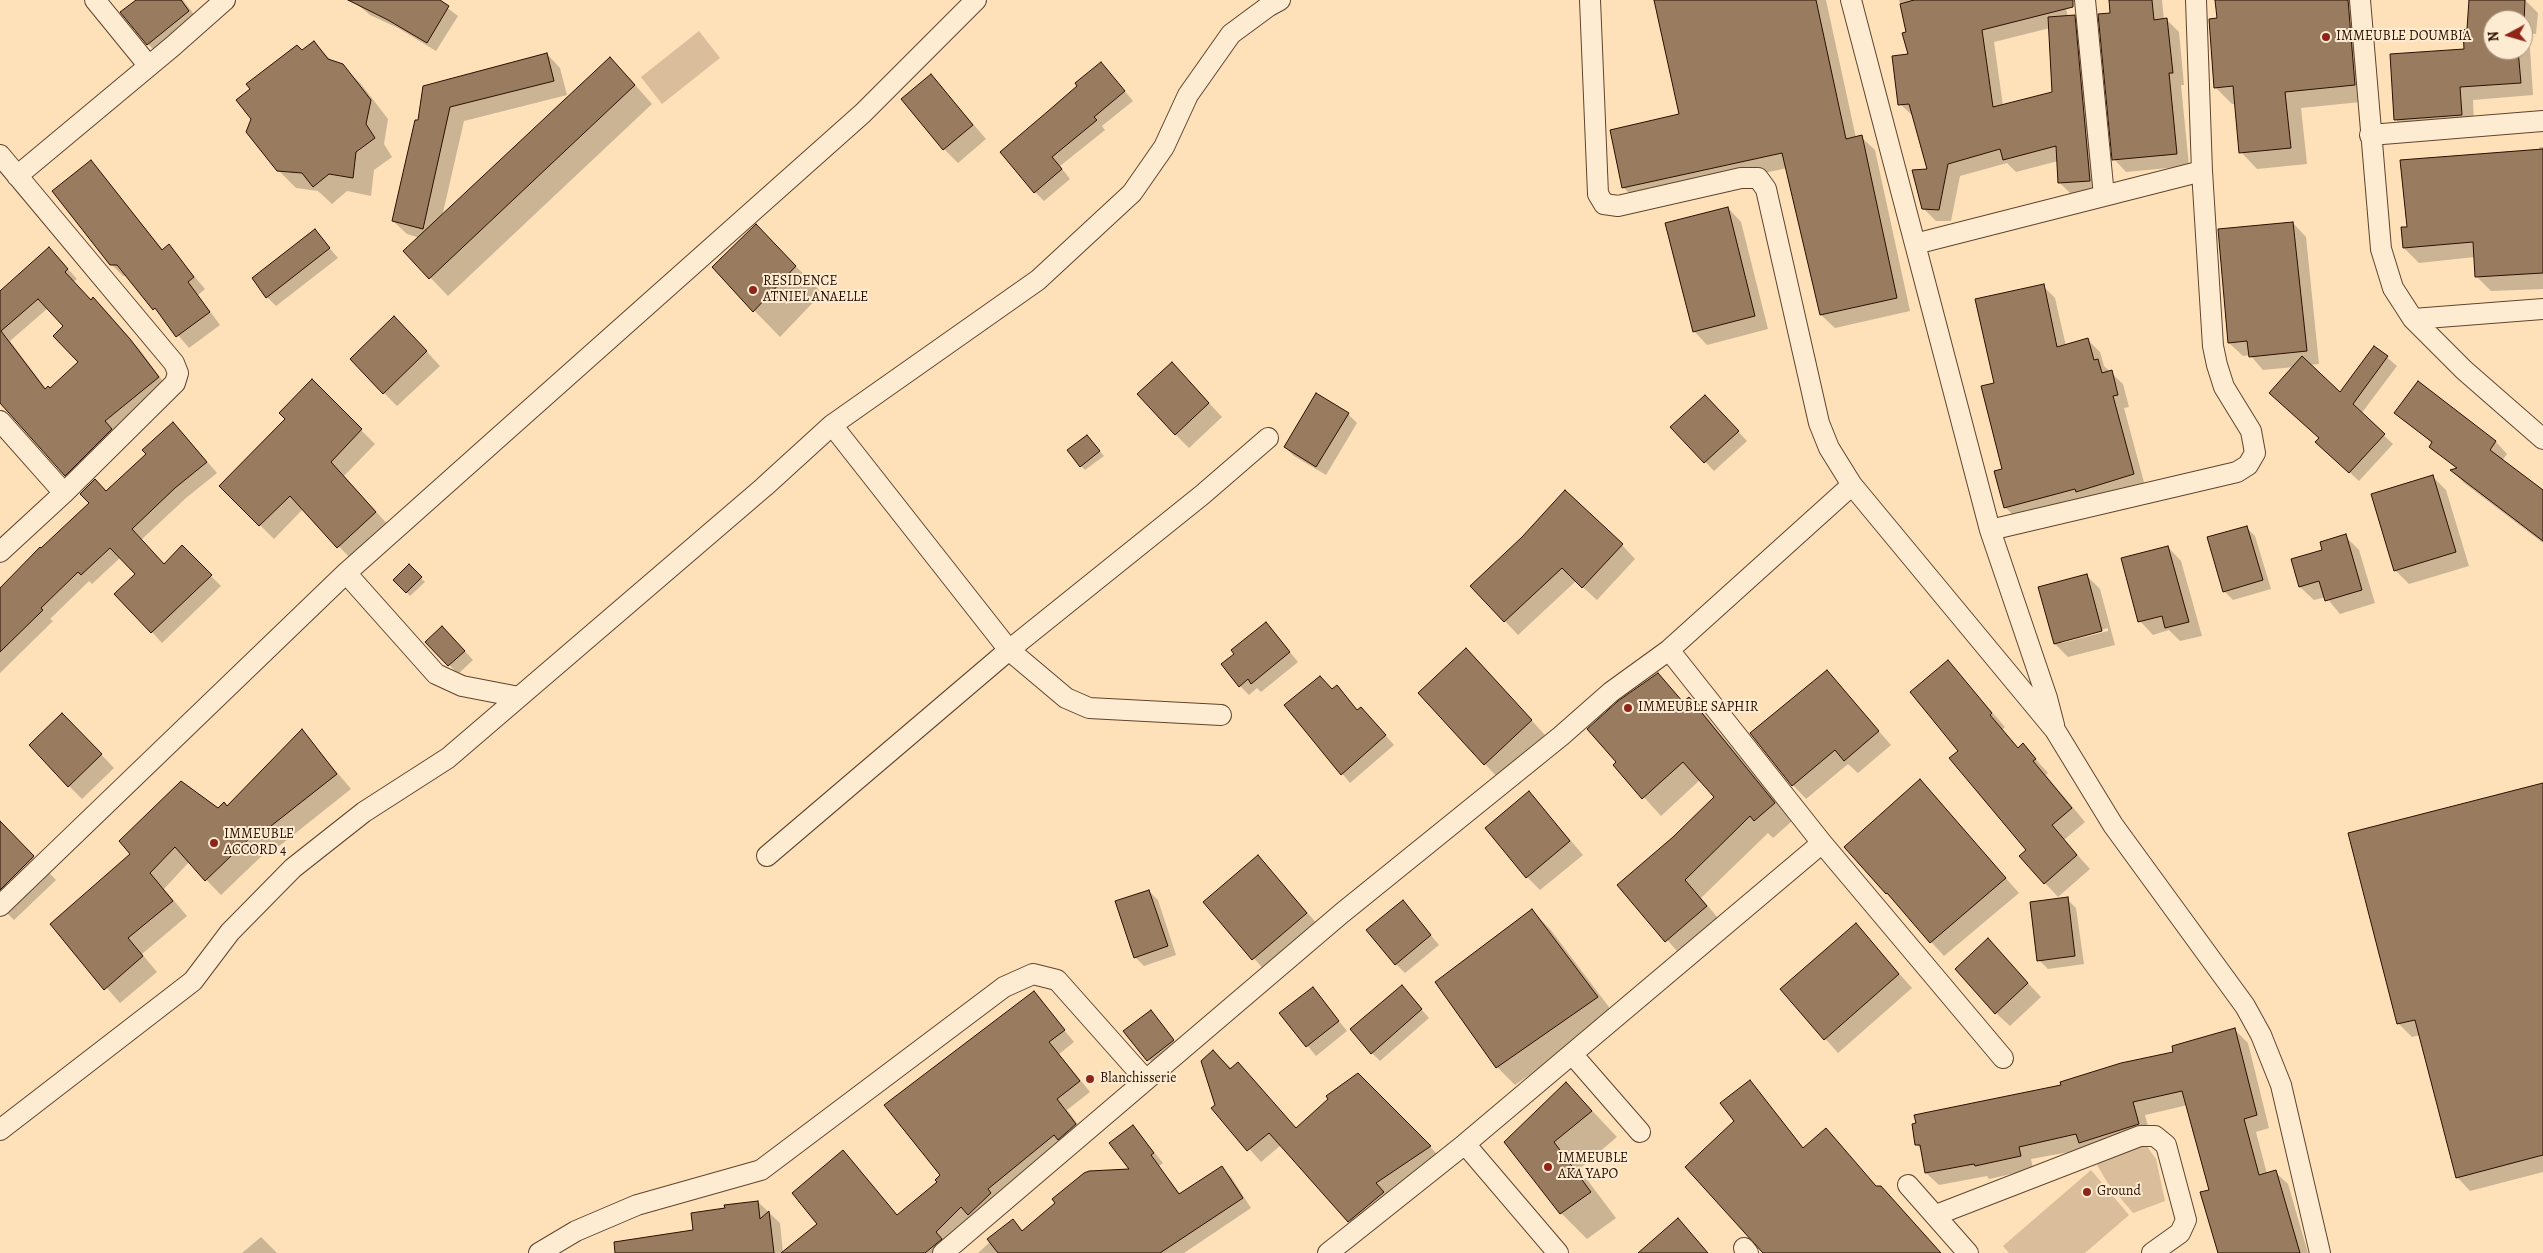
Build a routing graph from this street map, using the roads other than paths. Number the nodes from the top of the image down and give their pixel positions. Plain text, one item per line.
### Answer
1 (95, 0) edge
2 (225, 0) edge
3 (976, 0) edge
4 (1280, 0) edge
5 (1590, 0) edge
6 (1852, 0) edge
7 (2085, 0) edge
8 (2196, 0) edge
9 (2360, 0) edge
10 (148, 65) junction
11 (2543, 121) edge
12 (2370, 135) junction
13 (0, 155) edge
14 (2202, 171) junction
15 (17, 176) junction
16 (2104, 196) junction
17 (1914, 244) junction
18 (2543, 309) edge
19 (2413, 319) junction
20 (0, 421) edge
21 (832, 425) junction
22 (1268, 438) dead end
23 (2543, 439) edge
24 (1852, 485) junction
25 (64, 493) junction
26 (1990, 530) junction
27 (0, 552) edge
28 (346, 573) junction
29 (1009, 650) junction
30 (1669, 650) junction
31 (519, 696) junction
32 (1221, 715) dead end
33 (2055, 730) junction
34 (1822, 843) junction
35 (767, 856) dead end
36 (0, 906) edge
37 (1572, 1054) junction
38 (2003, 1058) dead end
39 (1145, 1079) junction
40 (0, 1130) edge
41 (1640, 1132) dead end
42 (1465, 1144) junction
43 (1908, 1185) dead end
44 (1936, 1215) junction
45 (540, 1253) edge
46 (943, 1253) edge
47 (1328, 1253) edge
48 (1558, 1253) edge
49 (1968, 1253) edge
50 (2152, 1253) edge
51 (2320, 1253) edge

1 - 10 street
2 - 10 street
3 - 28 street
4 - 21 street
5 - 24 street
6 - 17 street
7 - 16 street
8 - 14 street
9 - 12 street
10 - 15 street
11 - 12 street
12 - 19 street
13 - 15 street
14 - 16 street
14 - 26 street
15 - 25 street
16 - 17 street
17 - 26 street
18 - 19 street
19 - 23 street
20 - 25 street
21 - 29 street
21 - 31 street
22 - 29 street
24 - 30 street
24 - 33 street
25 - 27 street
26 - 33 street
28 - 31 street
28 - 36 street
29 - 32 street
29 - 35 street
30 - 34 street
30 - 39 street
31 - 40 street
33 - 51 street
34 - 37 street
34 - 38 street
37 - 41 street
37 - 42 street
39 - 45 street
39 - 46 street
42 - 47 street
42 - 48 street
43 - 44 street
44 - 49 street
44 - 50 street

